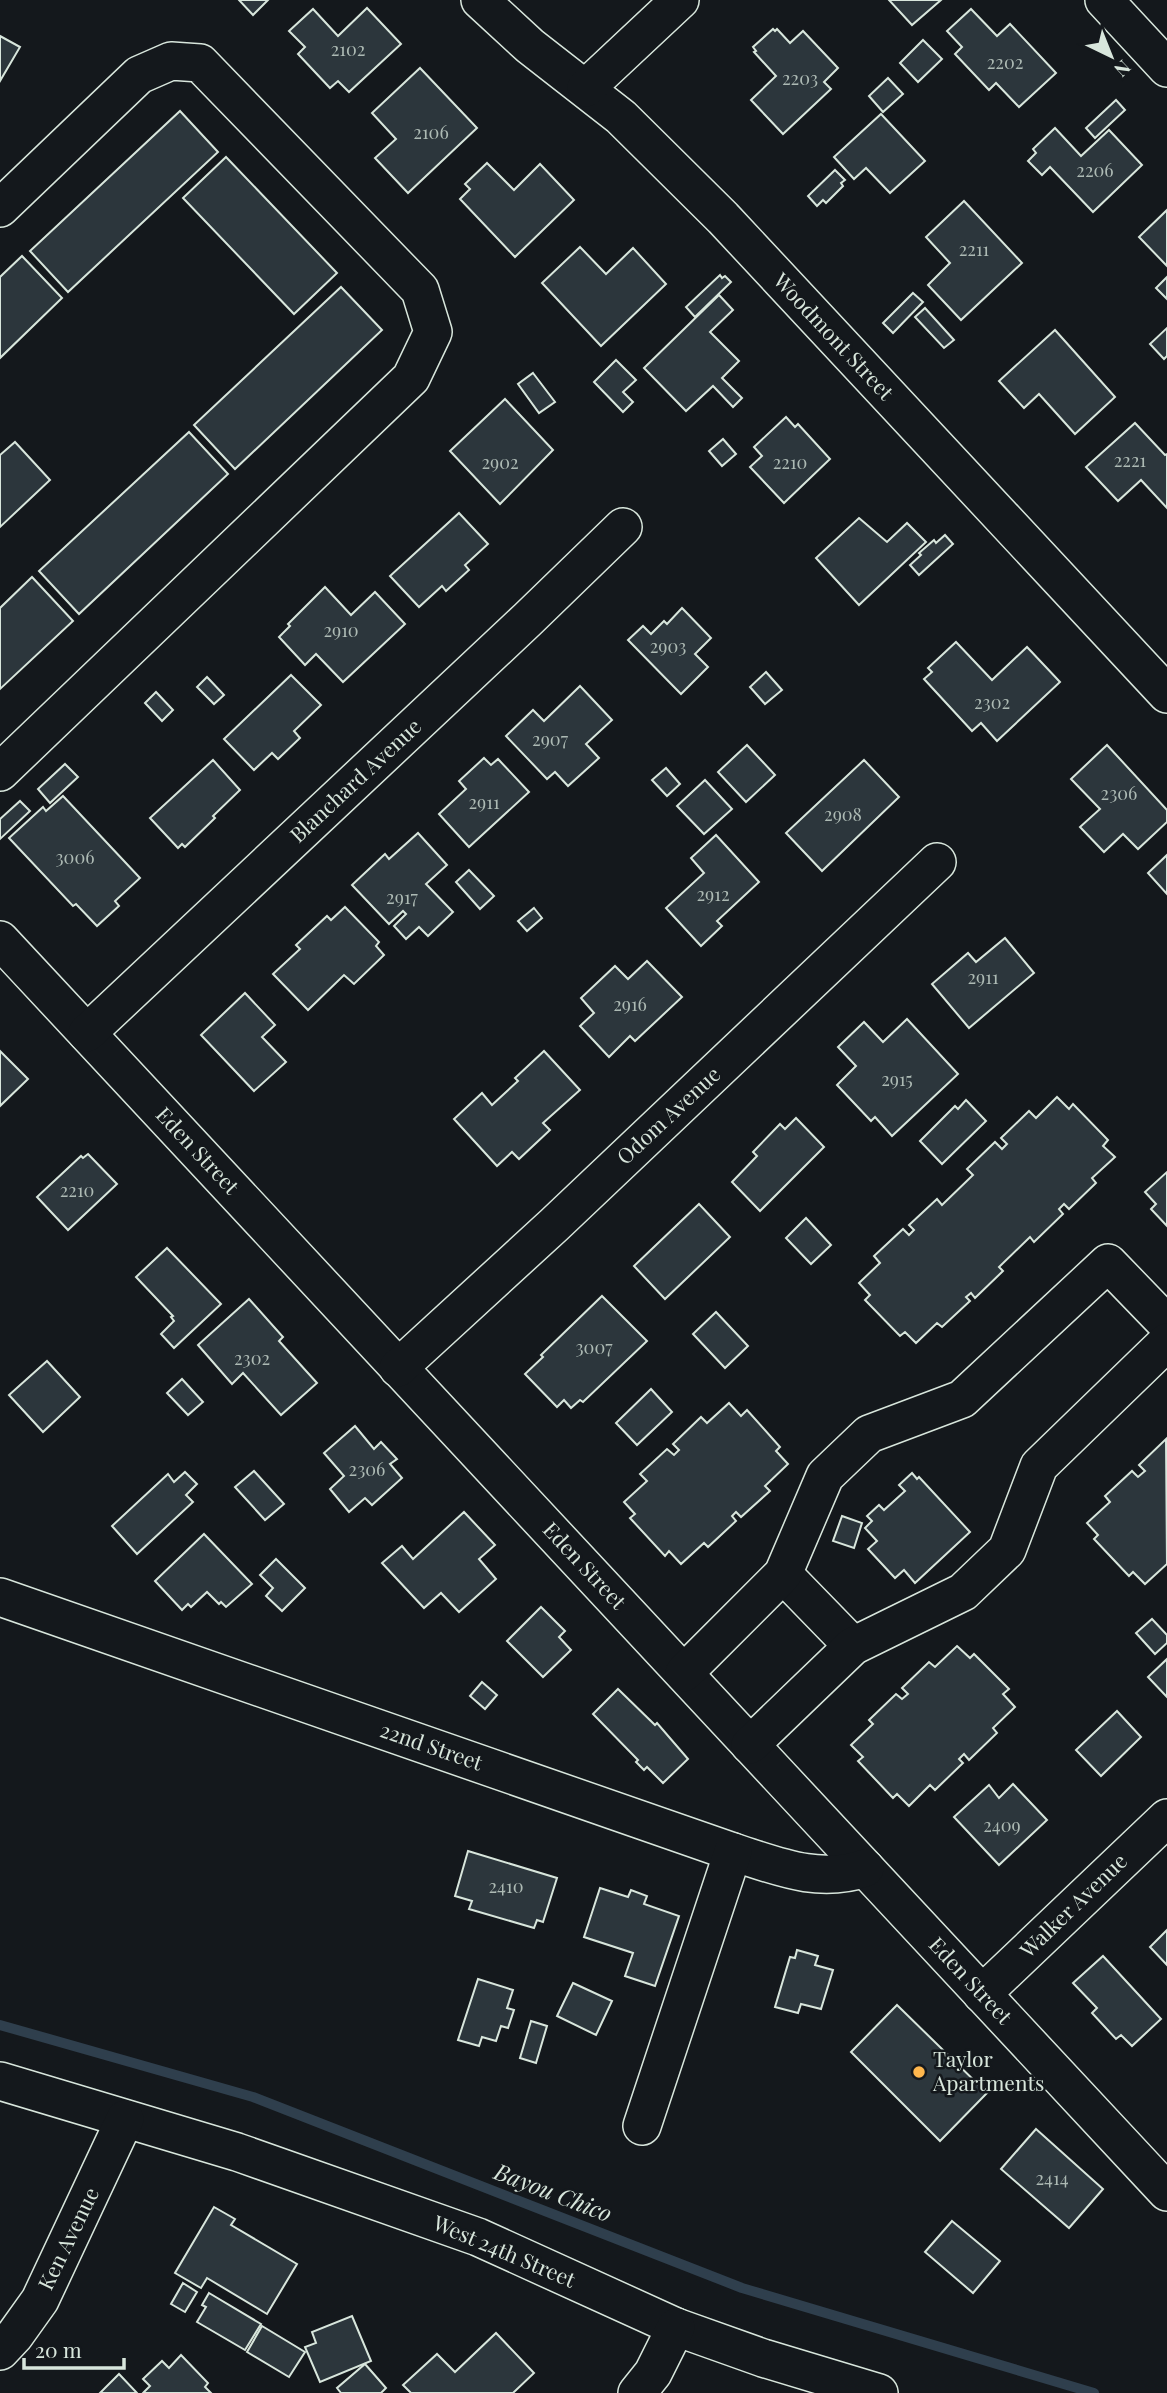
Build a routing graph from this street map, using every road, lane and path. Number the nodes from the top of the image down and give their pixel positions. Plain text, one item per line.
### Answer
1 (480, 0) edge
2 (680, 0) edge
3 (1104, 0) edge
4 (1167, 68) edge
5 (586, 88) junction
6 (0, 208) edge
7 (623, 527) dead end
8 (1167, 694) edge
9 (0, 772) edge
10 (937, 862) dead end
11 (0, 940) edge
12 (87, 1033) junction
13 (1167, 1324) edge
14 (1167, 1342) edge
15 (398, 1368) junction
16 (783, 1574) junction
17 (2, 1602) edge
18 (853, 1646) junction
19 (684, 1673) junction
20 (750, 1745) junction
21 (1167, 1818) edge
22 (733, 1852) junction
23 (864, 1868) junction
24 (982, 1994) junction
25 (0, 2081) edge
26 (125, 2119) junction
27 (642, 2126) dead end
28 (1167, 2192) edge
29 (676, 2327) junction
30 (0, 2351) edge
31 (637, 2393) edge
32 (879, 2393) edge

1 - 5 street, Woodmont Street
2 - 5 street
3 - 4 street
5 - 8 street, Woodmont Street
6 - 9 street
7 - 12 street, Blanchard Avenue
10 - 15 street, Odom Avenue
11 - 12 street, Eden Street
12 - 15 street, Eden Street
13 - 16 street
14 - 18 street
15 - 19 street, Eden Street
16 - 18 street
16 - 19 street
17 - 22 street, 22nd Street
18 - 20 street
19 - 20 street, Eden Street
20 - 23 street, Eden Street
21 - 24 street, Walker Avenue
22 - 23 street, 22nd Street
22 - 27 street
23 - 24 street, Eden Street
24 - 28 street, Eden Street
25 - 26 street, West 24th Street
26 - 29 street, West 24th Street
26 - 30 street, Ken Avenue
29 - 31 street
29 - 32 street, West 24th Street

